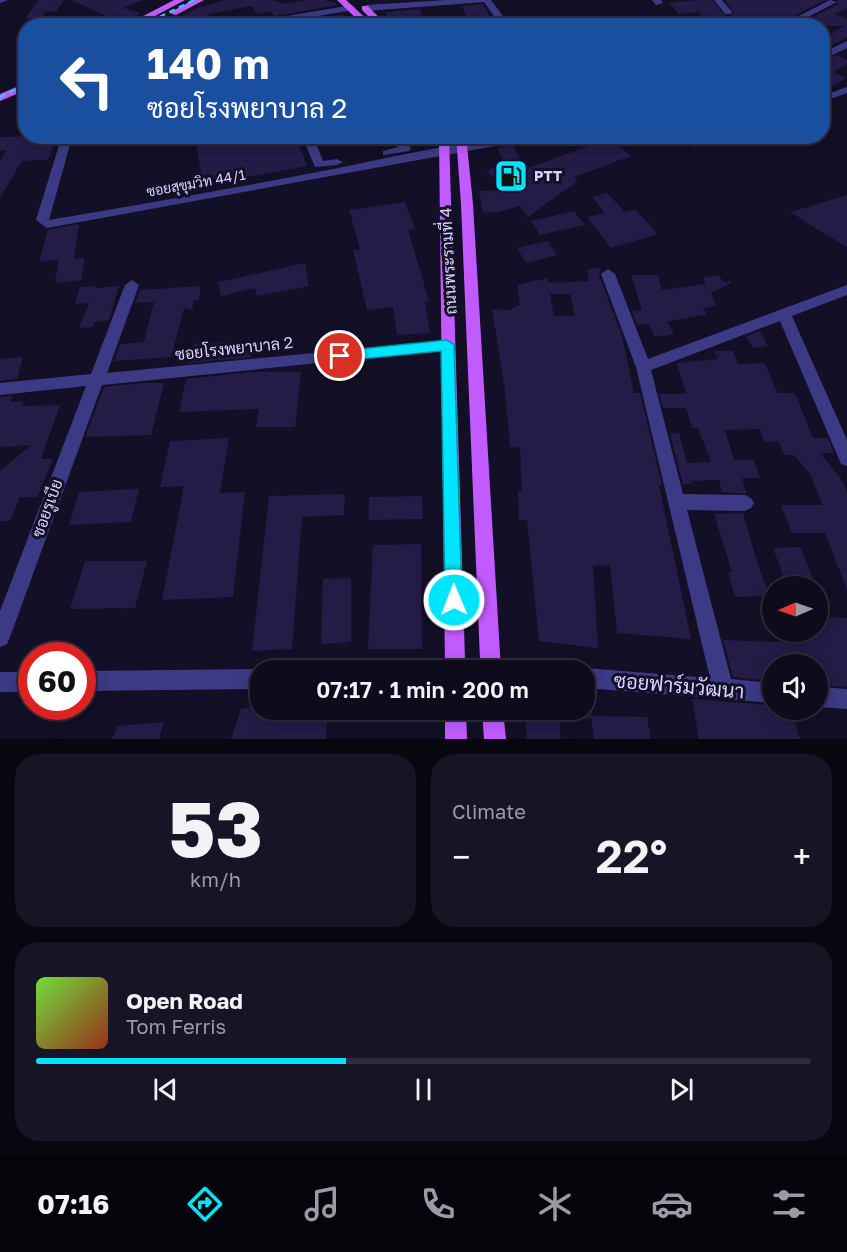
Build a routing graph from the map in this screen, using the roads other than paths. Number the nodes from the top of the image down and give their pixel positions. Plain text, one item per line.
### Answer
1 (181, 0) edge
2 (200, 0) edge
3 (341, 0) edge
4 (485, 0) edge
5 (718, 0) edge
6 (834, 2) edge
7 (354, 4) edge
8 (366, 8) junction
9 (728, 12) dead end
10 (144, 18) edge
11 (164, 18) edge
12 (278, 18) edge
13 (364, 18) edge
14 (375, 18) edge
15 (500, 18) edge
16 (800, 18) edge
17 (847, 44) edge
18 (830, 53) edge
19 (830, 56) edge
20 (847, 60) edge
21 (18, 79) edge
22 (0, 87) edge
23 (18, 90) edge
24 (847, 90) edge
25 (830, 96) edge
26 (0, 98) edge
27 (65, 144) edge
28 (310, 144) edge
29 (402, 144) edge
30 (444, 144) edge
31 (462, 144) edge
32 (608, 274) dead end
33 (132, 285) dead end
34 (847, 290) edge
35 (784, 314) junction
36 (447, 345) junction
37 (643, 367) junction
38 (95, 380) junction
39 (0, 389) edge
40 (847, 459) edge
41 (677, 502) junction
42 (745, 503) dead end
43 (0, 637) edge
44 (455, 660) edge
45 (490, 660) edge
46 (250, 679) edge
47 (595, 679) edge
48 (96, 681) edge
49 (0, 682) edge
50 (18, 682) edge
51 (723, 690) junction
52 (762, 692) edge
53 (828, 697) edge
54 (847, 699) edge
55 (456, 720) edge
56 (494, 720) edge
57 (456, 739) edge
58 (495, 739) edge

1 - 10 main road
2 - 11 main road
3 - 7 main road
4 - 8 street
4 - 15 street
5 - 9 street
6 - 16 street
7 - 8 main road
7 - 12 street
7 - 13 main road
8 - 14 main road
17 - 18 street
19 - 20 street
21 - 22 main road
23 - 26 main road
24 - 25 street
27 - 30 street, ซอยสุขุมวิท 44/1
28 - 29 street
30 - 36 main road, ถนนพระรามที่ 4
31 - 45 main road, ถนนพระรามที่ 4
32 - 37 street
33 - 38 street, ซอยรูเบีย
34 - 35 street
35 - 37 street
35 - 40 street
36 - 38 street, ซอยโรงพยาบาล 2
36 - 44 main road, ถนนพระรามที่ 4
37 - 41 street
38 - 39 street, ซอยโรงพยาบาล 2
38 - 43 street, ซอยรูเบีย
41 - 42 street
41 - 51 street
46 - 48 street
47 - 51 street, ซอยฟาร์มวัฒนา
49 - 50 street
51 - 52 street, ซอยฟาร์มวัฒนา
53 - 54 street
55 - 57 main road
56 - 58 main road

